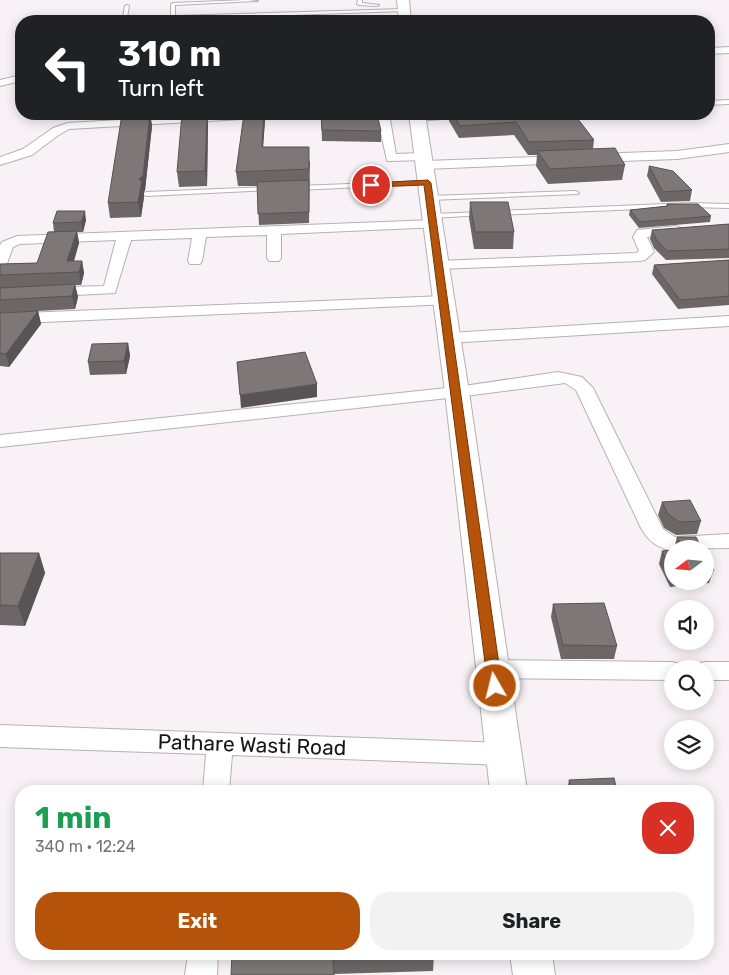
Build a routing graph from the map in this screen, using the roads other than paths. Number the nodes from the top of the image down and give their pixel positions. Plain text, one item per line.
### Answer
1 (256, 0) edge
2 (360, 0) edge
3 (127, 6) dead end
4 (404, 9) edge
5 (126, 15) edge
6 (173, 15) edge
7 (250, 15) edge
8 (729, 50) edge
9 (715, 51) edge
10 (15, 79) edge
11 (0, 83) edge
12 (729, 102) edge
13 (715, 103) edge
14 (172, 120) edge
15 (384, 120) edge
16 (419, 120) edge
17 (729, 148) edge
18 (0, 160) edge
19 (292, 188) edge
20 (282, 189) edge
21 (429, 190) junction
22 (576, 193) dead end
23 (146, 194) dead end
24 (729, 206) edge
25 (693, 228) edge
26 (274, 230) junction
27 (200, 233) junction
28 (126, 236) junction
29 (645, 255) junction
30 (274, 258) dead end
31 (196, 261) dead end
32 (439, 264) junction
33 (658, 265) edge
34 (0, 266) edge
35 (0, 294) edge
36 (444, 301) junction
37 (0, 319) edge
38 (729, 321) edge
39 (449, 338) junction
40 (457, 392) junction
41 (0, 441) edge
42 (729, 541) edge
43 (493, 669) junction
44 (664, 671) edge
45 (714, 671) edge
46 (729, 671) edge
47 (1, 738) edge
48 (220, 743) junction
49 (504, 754) junction
50 (216, 785) edge
51 (508, 785) edge
52 (202, 960) edge
53 (532, 960) edge
54 (201, 975) edge
55 (534, 975) edge

1 - 6 lane
2 - 4 lane
3 - 5 lane
4 - 7 lane
8 - 9 street
10 - 11 street
12 - 13 lane
14 - 18 street
15 - 21 street
16 - 21 main road
17 - 21 street
19 - 21 lane
20 - 23 lane
21 - 22 lane
21 - 24 lane
21 - 26 street
21 - 32 main road
25 - 29 street
26 - 27 street
26 - 30 street
27 - 28 street
27 - 31 street
28 - 34 street
28 - 35 street
29 - 32 street
29 - 33 street
32 - 36 main road
36 - 37 street
36 - 39 main road
38 - 39 street
39 - 40 main road
40 - 41 street
40 - 42 street
40 - 43 main road
43 - 44 street
43 - 49 main road
45 - 46 street
47 - 48 street, Pathare Wasti Road
48 - 49 street, Pathare Wasti Road
48 - 50 street
49 - 51 main road
52 - 54 street
53 - 55 main road

